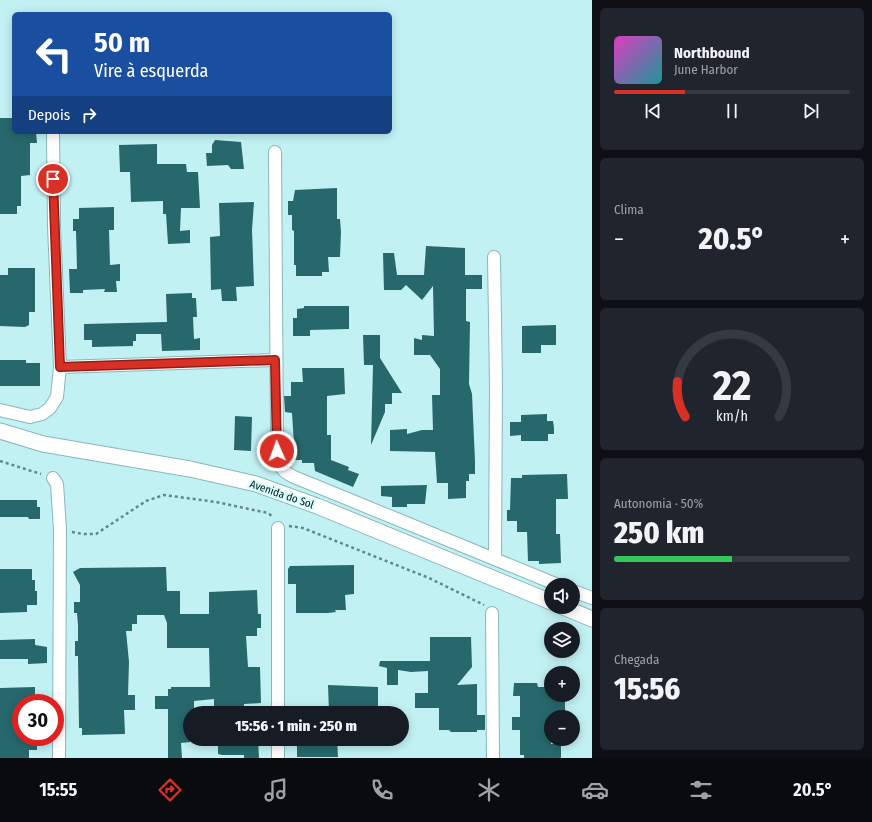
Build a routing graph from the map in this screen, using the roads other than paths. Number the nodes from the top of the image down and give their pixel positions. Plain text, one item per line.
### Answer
1 (53, 134) edge
2 (275, 152) dead end
3 (494, 257) dead end
4 (275, 360) junction
5 (60, 367) junction
6 (0, 410) edge
7 (0, 432) edge
8 (53, 478) road end
9 (278, 528) road end
10 (495, 558) junction
11 (544, 579) edge
12 (580, 594) edge
13 (592, 598) edge
14 (544, 599) edge
15 (492, 612) road end
16 (580, 614) edge
17 (592, 619) edge
18 (278, 706) edge
19 (278, 746) edge
20 (59, 758) edge
21 (278, 758) edge
22 (493, 758) edge

1 - 5 street
2 - 4 street
3 - 10 street
4 - 5 street
4 - 10 street
5 - 6 street
7 - 14 street, Avenida do Sol
8 - 20 street
9 - 18 street
10 - 11 street
12 - 13 street
15 - 22 street
16 - 17 street
19 - 21 street

